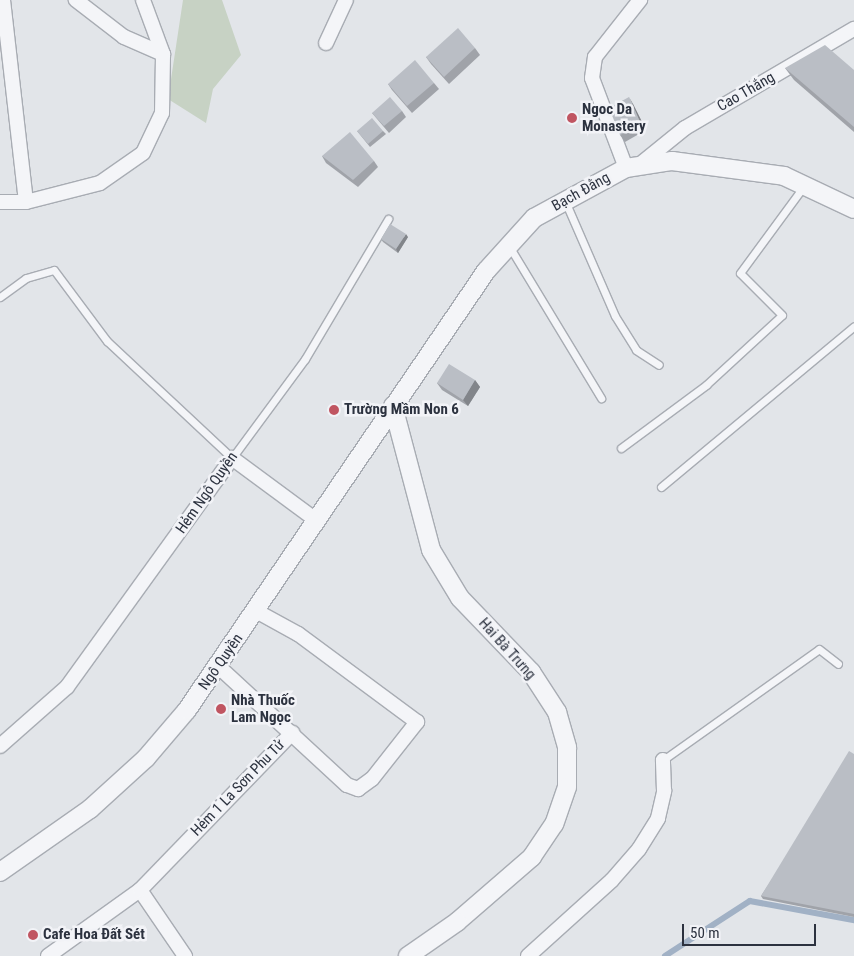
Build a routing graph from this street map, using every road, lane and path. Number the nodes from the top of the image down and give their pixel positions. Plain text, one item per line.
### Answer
1 (3, 0) edge
2 (76, 0) edge
3 (143, 0) edge
4 (346, 0) edge
5 (640, 0) edge
6 (854, 29) edge
7 (326, 43) dead end
8 (162, 54) junction
9 (643, 162) junction
10 (626, 168) junction
11 (805, 183) junction
12 (564, 200) junction
13 (0, 202) edge
14 (26, 202) junction
15 (854, 209) edge
16 (388, 219) dead end
17 (508, 243) junction
18 (0, 297) edge
19 (854, 326) edge
20 (659, 364) dead end
21 (601, 398) dead end
22 (393, 406) junction
23 (621, 448) dead end
24 (232, 458) junction
25 (661, 487) dead end
26 (317, 521) junction
27 (256, 611) junction
28 (838, 664) dead end
29 (219, 667) junction
30 (292, 733) junction
31 (2, 740) edge
32 (663, 760) joint
33 (0, 872) edge
34 (140, 890) junction
35 (48, 956) edge
36 (186, 956) edge
37 (408, 956) edge
38 (528, 956) edge

1 - 14 street
2 - 8 street
3 - 8 street
4 - 7 street
5 - 10 street
6 - 9 street, Cao Thắng
8 - 14 street
9 - 10 street, Bạch Đằng
9 - 11 street, Bạch Đằng
10 - 12 street, Bạch Đằng
11 - 15 street, Bạch Đằng
11 - 23 lane
12 - 17 street, Bạch Đằng
12 - 20 lane
13 - 14 street
16 - 24 lane, Hẻm Ngô Quyền
17 - 21 lane
17 - 22 street, Bạch Đằng
18 - 24 lane
19 - 25 lane
22 - 26 street, Ngô Quyền
22 - 37 street, Hai Bà Trưng
24 - 26 street
24 - 31 street, Hẻm Ngô Quyền
26 - 27 street, Ngô Quyền
27 - 29 street, Ngô Quyền
27 - 30 street, Hẻm 1 La Sơn Phu Tử
28 - 32 lane
29 - 30 street
29 - 33 street, Ngô Quyền
30 - 34 street, Hẻm 1 La Sơn Phu Tử
32 - 38 street
34 - 35 street, Hẻm 1 La Sơn Phu Tử
34 - 36 street

